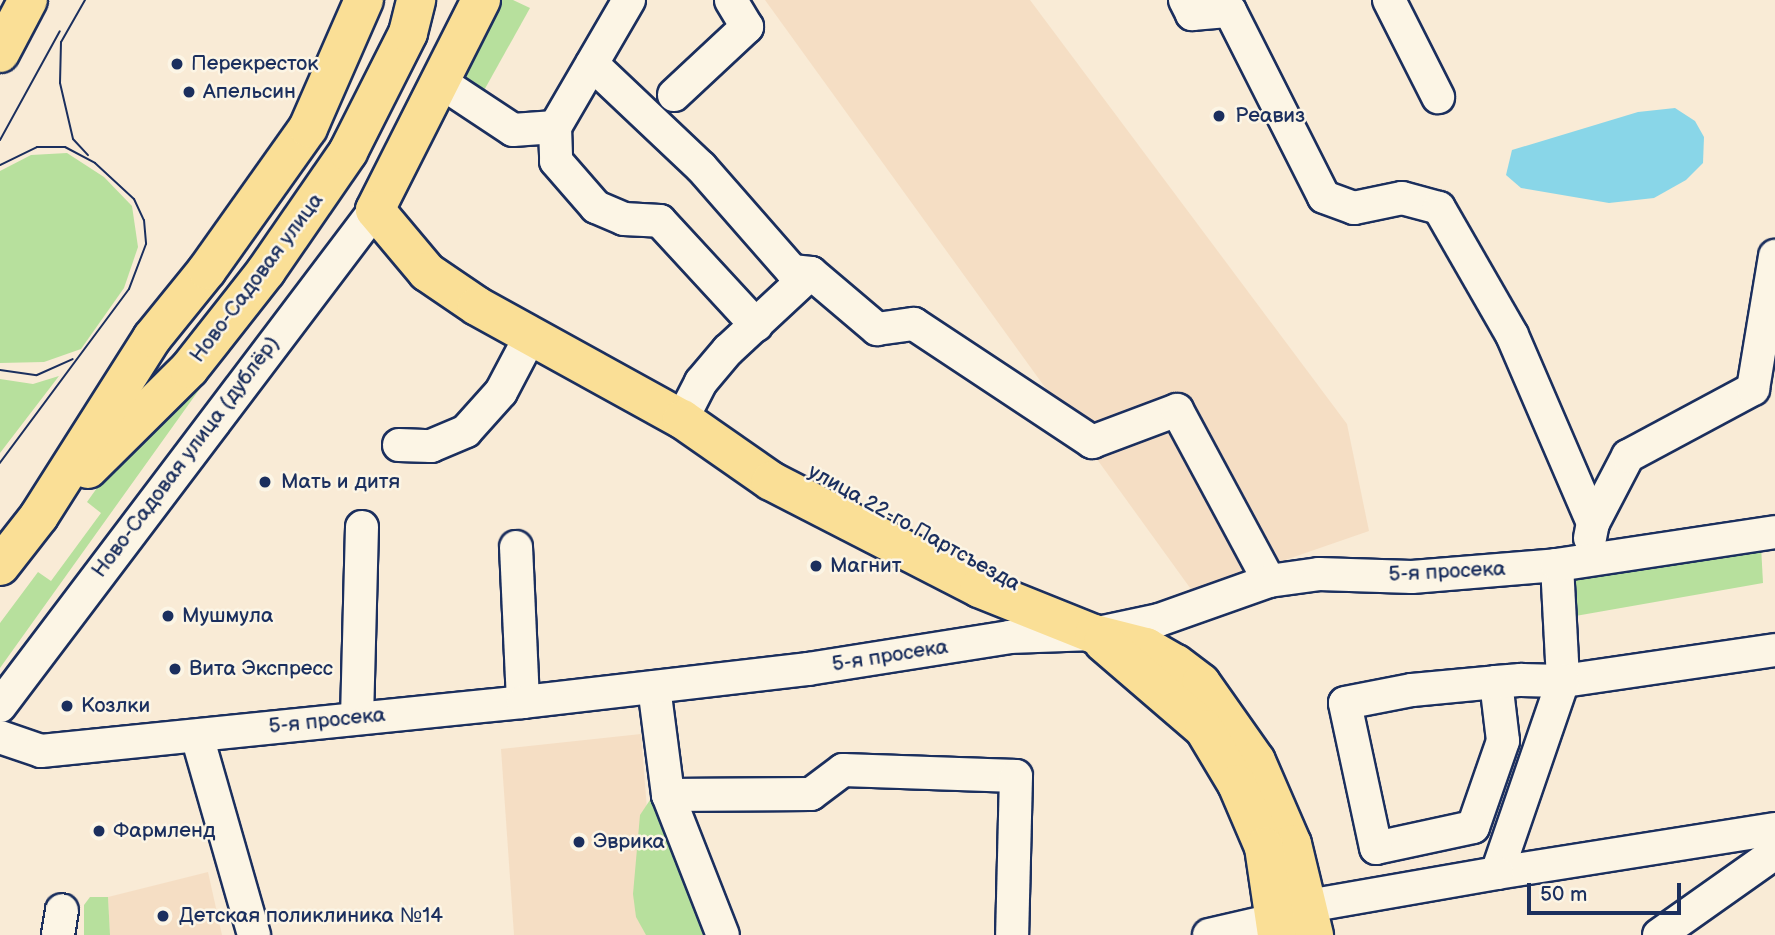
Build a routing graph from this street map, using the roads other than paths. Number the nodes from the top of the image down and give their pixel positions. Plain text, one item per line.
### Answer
1 (29, 0) edge
2 (364, 0) edge
3 (416, 0) edge
4 (481, 0) edge
5 (629, 0) edge
6 (731, 0) edge
7 (1185, 0) edge
8 (1389, 0) edge
9 (0, 53) edge
10 (592, 64) junction
11 (442, 83) junction
12 (674, 95) dead end
13 (1437, 97) dead end
14 (555, 127) junction
15 (374, 210) junction
16 (1775, 256) edge
17 (811, 273) junction
18 (757, 325) junction
19 (531, 335) junction
20 (682, 419) junction
21 (399, 445) dead end
22 (39, 516) junction
23 (1593, 523) junction
24 (362, 527) dead end
25 (1775, 532) edge
26 (516, 547) dead end
27 (1572, 563) junction
28 (0, 566) edge
29 (1269, 581) junction
30 (1094, 634) junction
31 (1775, 650) edge
32 (1563, 681) junction
33 (1496, 682) junction
34 (654, 687) junction
35 (523, 702) junction
36 (0, 706) edge
37 (357, 718) junction
38 (197, 736) junction
39 (0, 737) edge
40 (668, 795) junction
41 (1775, 829) edge
42 (1775, 853) edge
43 (1497, 873) junction
44 (1293, 924) edge
45 (254, 935) edge
46 (723, 935) edge
47 (1012, 935) edge
48 (1209, 935) edge
49 (1659, 935) edge

1 - 9 main road
2 - 22 main road, Ново-Садовая улица
3 - 22 main road, Ново-Садовая улица
4 - 11 main road
5 - 10 street
6 - 12 street
7 - 23 street
8 - 13 street
10 - 14 street
10 - 17 street
11 - 14 street
11 - 15 main road
14 - 18 street
15 - 19 main road, улица 22-го Партсъезда
15 - 36 street, Ново-Садовая улица (дублёр)
16 - 23 street
17 - 18 street
17 - 29 street
18 - 20 street
19 - 20 main road, улица 22-го Партсъезда
19 - 21 street
20 - 30 main road, улица 22-го Партсъезда
22 - 28 main road, Ново-Садовая улица
23 - 27 street
24 - 37 street
25 - 27 street, 5-я просека
26 - 35 street
27 - 29 street, 5-я просека
27 - 32 street
29 - 30 street, 5-я просека
30 - 34 street, 5-я просека
30 - 44 main road, улица 22-го Партсъезда
31 - 32 street
32 - 33 street
32 - 43 street
33 - 33 street
34 - 35 street, 5-я просека
34 - 40 street
35 - 37 street, 5-я просека
37 - 38 street, 5-я просека
38 - 39 street, 5-я просека
38 - 45 street
40 - 46 street
40 - 47 street
41 - 43 street
42 - 49 street
43 - 44 street
44 - 48 street

